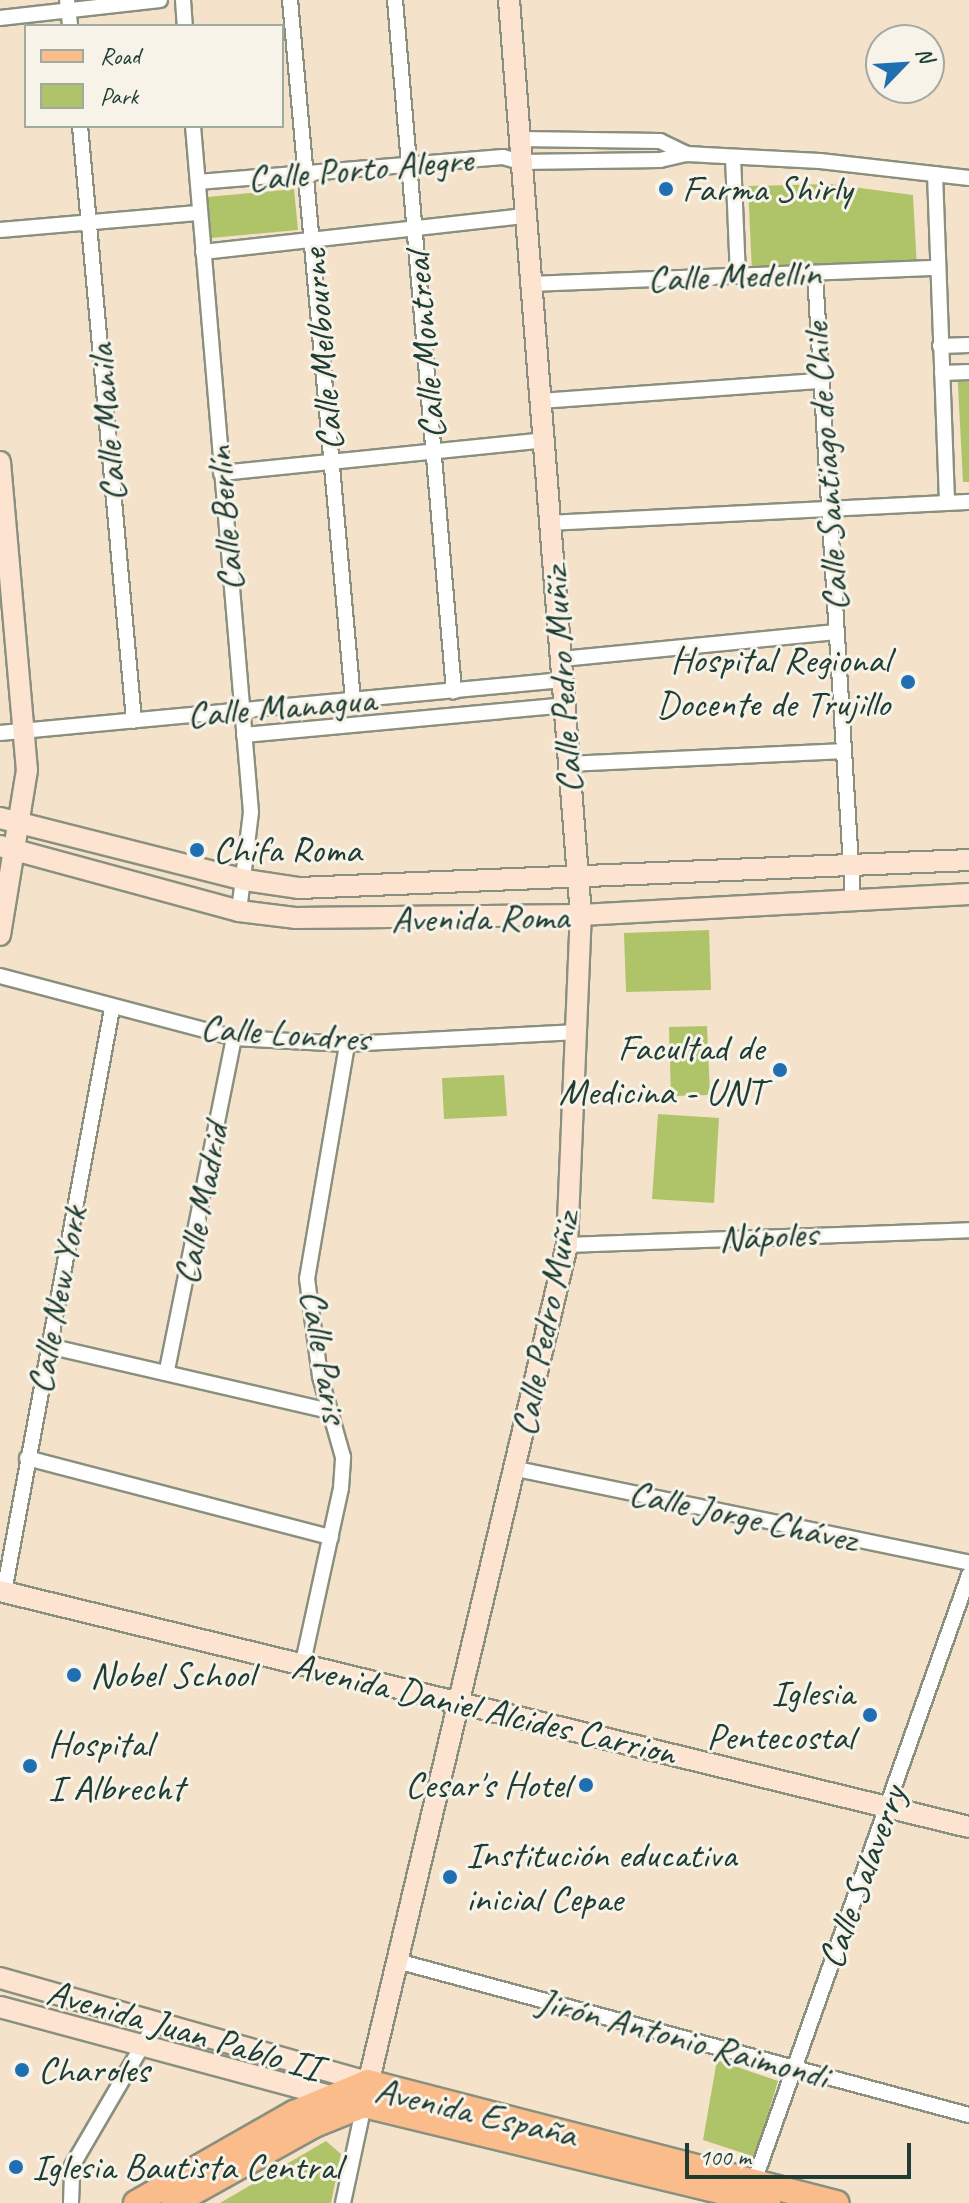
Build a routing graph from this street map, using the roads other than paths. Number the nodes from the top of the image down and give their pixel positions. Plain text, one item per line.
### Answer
1 (160, 0) edge
2 (183, 0) edge
3 (290, 0) edge
4 (395, 0) edge
5 (509, 0) edge
6 (68, 12) edge
7 (0, 18) edge
8 (185, 24) edge
9 (80, 128) edge
10 (193, 128) edge
11 (520, 139) junction
12 (687, 154) junction
13 (733, 157) junction
14 (521, 162) junction
15 (408, 165) junction
16 (306, 173) junction
17 (935, 174) junction
18 (969, 178) edge
19 (198, 182) junction
20 (200, 213) junction
21 (526, 216) junction
22 (90, 223) junction
23 (415, 228) junction
24 (0, 230) edge
25 (311, 238) junction
26 (203, 252) junction
27 (937, 268) junction
28 (815, 274) junction
29 (738, 276) junction
30 (531, 284) junction
31 (969, 345) edge
32 (940, 346) junction
33 (969, 372) edge
34 (942, 373) junction
35 (821, 381) junction
36 (540, 401) junction
37 (544, 440) junction
38 (435, 452) junction
39 (332, 463) junction
40 (221, 473) junction
41 (1, 483) edge
42 (969, 502) edge
43 (947, 503) junction
44 (829, 508) junction
45 (550, 523) junction
46 (837, 632) junction
47 (561, 659) junction
48 (563, 680) junction
49 (454, 691) junction
50 (353, 700) junction
51 (565, 705) junction
52 (242, 711) junction
53 (134, 721) junction
54 (25, 731) junction
55 (0, 733) edge
56 (244, 735) junction
57 (844, 751) junction
58 (569, 764) junction
59 (0, 818) edge
60 (22, 823) junction
61 (8, 848) edge
62 (969, 860) edge
63 (851, 865) junction
64 (578, 879) junction
65 (245, 880) junction
66 (969, 894) edge
67 (853, 899) junction
68 (239, 911) junction
69 (581, 915) junction
70 (0, 935) edge
71 (0, 976) edge
72 (112, 1009) junction
73 (576, 1032) junction
74 (234, 1038) junction
75 (347, 1044) junction
76 (969, 1230) edge
77 (567, 1245) junction
78 (48, 1346) junction
79 (167, 1370) junction
80 (330, 1411) junction
81 (27, 1458) junction
82 (517, 1469) junction
83 (331, 1537) junction
84 (969, 1563) edge
85 (969, 1575) edge
86 (2, 1591) edge
87 (302, 1667) junction
88 (461, 1702) junction
89 (888, 1805) junction
90 (969, 1827) edge
91 (397, 1961) junction
92 (0, 1978) edge
93 (82, 2001) junction
94 (0, 2007) edge
95 (156, 2022) junction
96 (73, 2027) junction
97 (142, 2046) junction
98 (795, 2067) junction
99 (366, 2094) junction
100 (329, 2095) junction
101 (969, 2115) edge
102 (755, 2196) edge
103 (71, 2203) edge
104 (136, 2203) edge
105 (174, 2203) edge
106 (343, 2203) edge
107 (837, 2203) edge

1 - 6 street
2 - 8 street
3 - 16 street, Calle Melbourne
4 - 15 street, Calle Montreal
5 - 11 main road, Calle Pedro Muñiz
6 - 7 street
9 - 22 street, Calle Manila
10 - 19 street, Calle Berlín
11 - 12 street
11 - 14 main road, Calle Pedro Muñiz
12 - 13 street
12 - 14 street, Calle Porto Alegre
13 - 17 street
13 - 29 street
14 - 15 street, Calle Porto Alegre
14 - 21 main road, Calle Pedro Muñiz
15 - 16 street, Calle Porto Alegre
15 - 23 street, Calle Montreal
16 - 19 street, Calle Porto Alegre
16 - 25 street, Calle Melbourne
17 - 18 street
17 - 27 street
19 - 20 street, Calle Berlín
20 - 22 street, Calle Porto Alegre
20 - 26 street, Calle Berlín
21 - 23 street, Calle Porto Alegre
21 - 30 main road, Calle Pedro Muñiz
22 - 24 street, Calle Porto Alegre
22 - 53 street, Calle Manila
23 - 25 street, Calle Porto Alegre
23 - 38 street, Calle Montreal
25 - 26 street, Calle Porto Alegre
25 - 39 street, Calle Melbourne
26 - 40 street, Calle Berlín
27 - 28 street, Calle Medellín
27 - 32 street
28 - 29 street, Calle Medellín
28 - 35 street, Calle Santiago de Chile
29 - 30 street, Calle Medellín
30 - 36 main road, Calle Pedro Muñiz
31 - 32 street
32 - 34 street
33 - 34 street
34 - 43 street
35 - 36 street
35 - 44 street, Calle Santiago de Chile
36 - 37 main road, Calle Pedro Muñiz
37 - 38 street
37 - 45 main road, Calle Pedro Muñiz
38 - 39 street
38 - 49 street, Calle Montreal
39 - 40 street
39 - 50 street, Calle Melbourne
40 - 52 street, Calle Berlín
41 - 54 main road
42 - 43 street
43 - 44 street
44 - 45 street
44 - 46 street, Calle Santiago de Chile
45 - 47 main road, Calle Pedro Muñiz
46 - 47 street
46 - 57 street, Calle Santiago de Chile
47 - 48 main road, Calle Pedro Muñiz
48 - 49 street, Calle Managua
48 - 51 main road, Calle Pedro Muñiz
49 - 50 street, Calle Managua
50 - 52 street, Calle Managua
51 - 56 street, Calle Managua
51 - 58 main road, Calle Pedro Muñiz
52 - 53 street, Calle Managua
52 - 56 street, Calle Berlín
53 - 54 street, Calle Managua
54 - 55 street, Calle Managua
54 - 60 main road
56 - 65 street, Calle Berlín
57 - 58 street
57 - 63 street, Calle Santiago de Chile
58 - 64 main road, Calle Pedro Muñiz
59 - 60 main road, Avenida Roma
60 - 61 main road
60 - 65 main road, Avenida Roma
61 - 68 main road, Avenida Roma
61 - 70 main road
62 - 63 main road, Avenida Roma
63 - 64 main road, Avenida Roma
63 - 67 street, Calle Santiago de Chile
64 - 65 main road, Avenida Roma
64 - 69 main road, Calle Pedro Muñiz
65 - 68 street, Calle Berlín
66 - 67 main road, Avenida Roma
67 - 69 main road, Avenida Roma
68 - 69 main road, Avenida Roma
69 - 73 main road, Calle Pedro Muñiz
71 - 72 street, Calle Londres
72 - 74 street, Calle Londres
72 - 78 street, Calle New York
73 - 75 street, Calle Londres
73 - 77 main road, Calle Pedro Muñiz
74 - 75 street, Calle Londres
74 - 79 street, Calle Madrid
75 - 80 street, Calle Paris
76 - 77 street, Nápoles
77 - 82 main road, Calle Pedro Muñiz
78 - 79 street
78 - 81 street, Calle New York
79 - 80 street
80 - 83 street, Calle Paris
81 - 83 street
81 - 86 street, Calle New York
82 - 84 street, Calle Jorge Chávez
82 - 88 main road, Calle Pedro Muñiz
83 - 87 street, Calle Paris
85 - 89 street, Calle Salaverry
86 - 87 main road, Avenida Daniel Alcides Carrion
87 - 88 main road, Avenida Daniel Alcides Carrion
88 - 89 main road, Avenida Daniel Alcides Carrion
88 - 91 main road, Calle Pedro Muñiz
89 - 90 main road, Avenida Daniel Alcides Carrion
89 - 98 street, Calle Salaverry
91 - 98 street, Jirón Antonio Raimondi
91 - 99 main road, Calle Pedro Muñiz
92 - 93 main road, Avenida Juan Pablo II
93 - 95 main road, Avenida Juan Pablo II
93 - 96 main road
94 - 96 main road, Avenida Juan Pablo II
95 - 97 street
95 - 99 main road, Avenida Juan Pablo II
96 - 97 main road, Avenida Juan Pablo II
97 - 100 main road, Avenida Juan Pablo II
97 - 103 street
98 - 101 street, Jirón Antonio Raimondi
98 - 102 street, Calle Salaverry
99 - 100 main road, Avenida España
99 - 102 main road, Avenida España
99 - 105 main road, Avenida España
99 - 106 street
100 - 104 main road, Avenida España
102 - 107 main road, Avenida España

